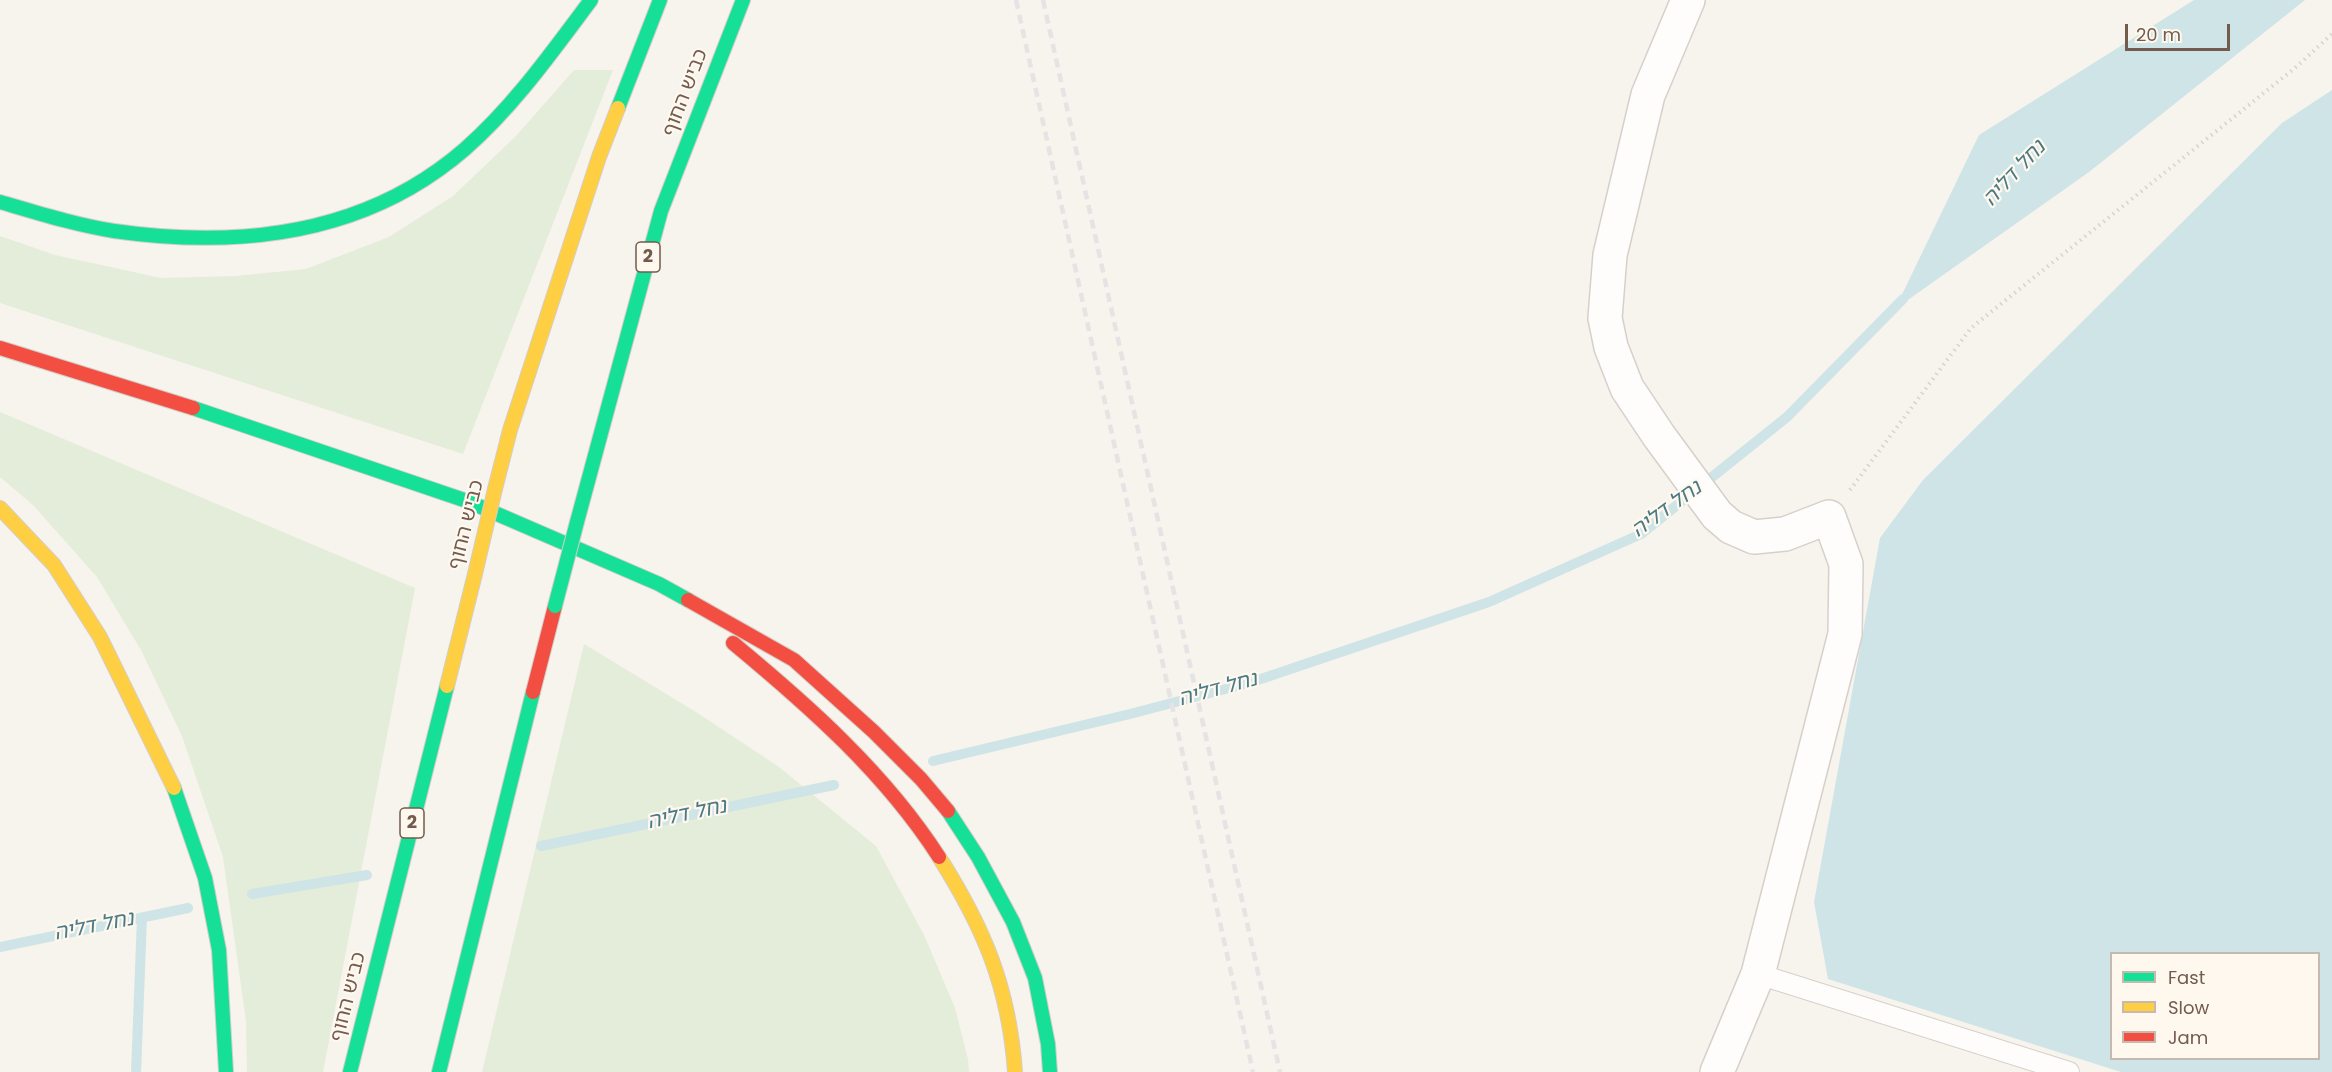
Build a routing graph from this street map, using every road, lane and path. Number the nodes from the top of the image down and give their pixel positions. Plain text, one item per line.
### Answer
1 (591, 0) edge
2 (660, 0) edge
3 (743, 0) edge
4 (1688, 0) edge
5 (2332, 34) edge
6 (0, 202) edge
7 (30, 342) dead end
8 (0, 348) edge
9 (165, 398) junction
10 (0, 508) edge
11 (1830, 518) junction
12 (659, 584) junction
13 (1758, 974) junction
14 (446, 1045) junction
15 (226, 1072) edge
16 (350, 1072) edge
17 (439, 1072) edge
18 (444, 1072) edge
19 (1016, 1072) edge
20 (1050, 1072) edge
21 (1717, 1072) edge
22 (2069, 1072) edge

1 - 6 highway
2 - 16 highway, כביש החוף / 2, bridge
3 - 14 highway, כביש החוף / 2, bridge
4 - 11 street
5 - 11 path
7 - 9 highway
8 - 9 highway
9 - 12 highway
10 - 15 highway
11 - 13 street
12 - 19 highway
12 - 20 highway
13 - 21 street
13 - 22 lane
14 - 17 highway, כביש החוף / 2
14 - 18 highway

